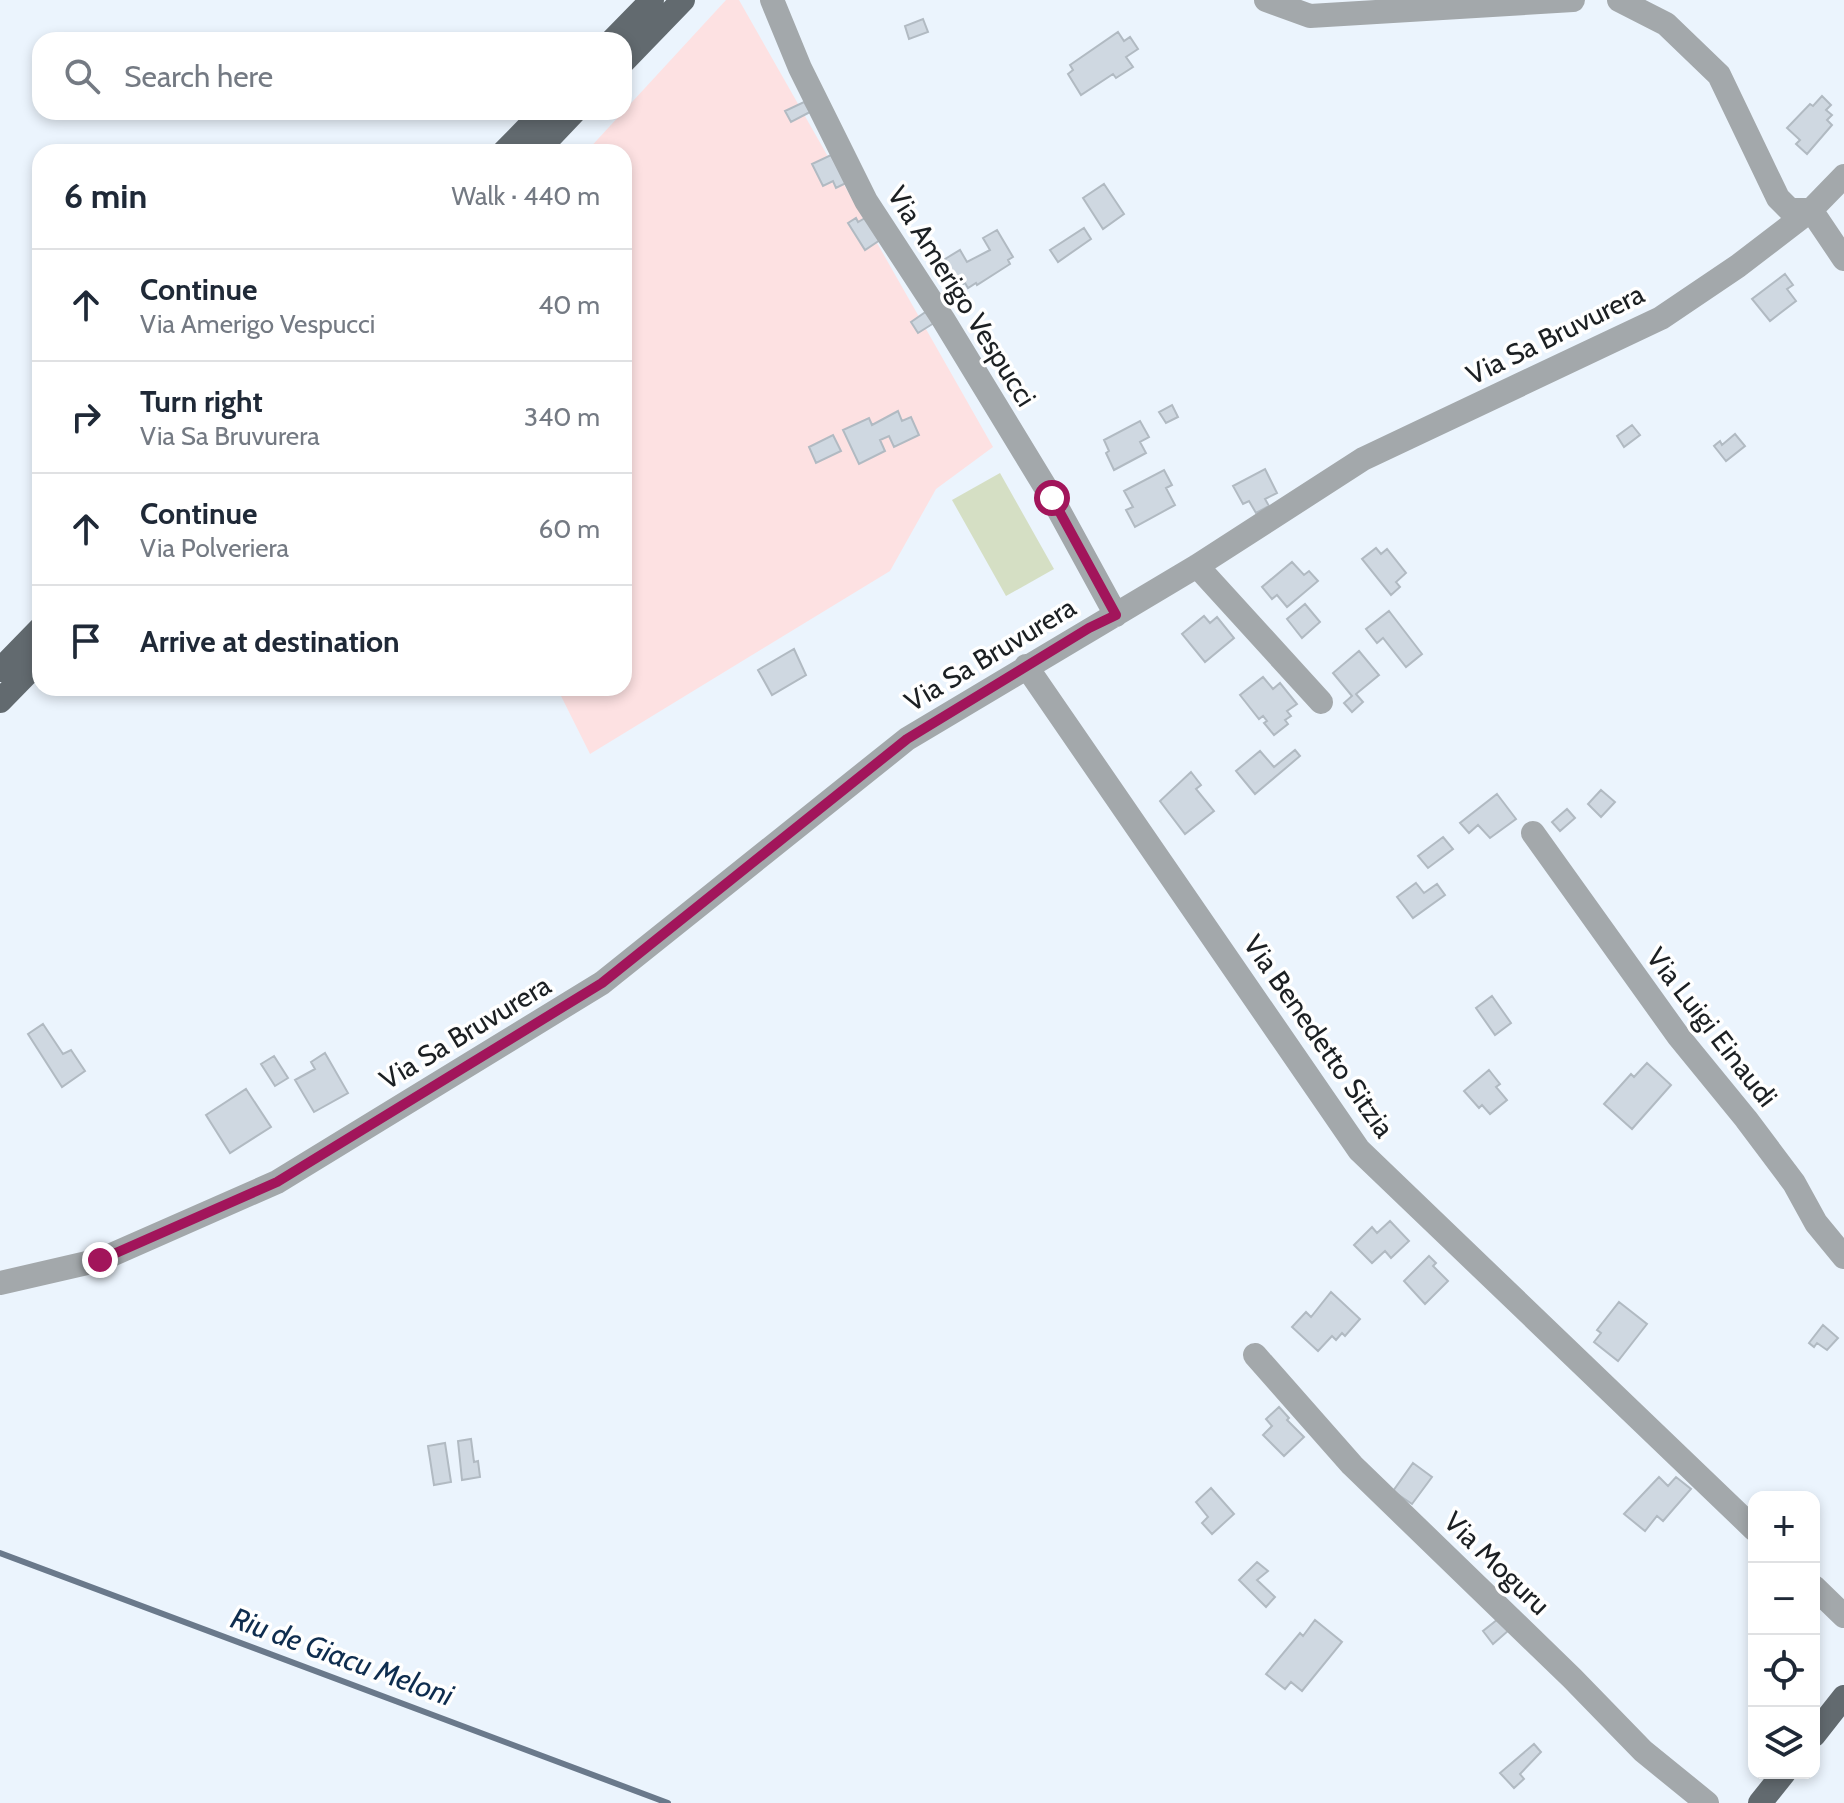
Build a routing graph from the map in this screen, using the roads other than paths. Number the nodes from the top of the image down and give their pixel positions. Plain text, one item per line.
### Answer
1 (652, 0) edge
2 (683, 0) edge
3 (772, 0) edge
4 (1266, 0) edge
5 (1573, 0) edge
6 (1619, 0) edge
7 (621, 32) edge
8 (632, 53) edge
9 (535, 120) edge
10 (566, 120) edge
11 (512, 144) edge
12 (544, 144) edge
13 (1844, 176) edge
14 (1811, 210) junction
15 (1844, 259) edge
16 (1197, 566) junction
17 (1116, 615) junction
18 (32, 637) edge
19 (1026, 666) junction
20 (32, 668) edge
21 (0, 670) edge
22 (0, 701) edge
23 (1321, 702) dead end
24 (1533, 833) dead end
25 (1844, 1257) edge
26 (0, 1283) edge
27 (1255, 1355) dead end
28 (1748, 1523) edge
29 (1820, 1593) edge
30 (1844, 1616) edge
31 (1844, 1697) edge
32 (1820, 1727) edge
33 (1779, 1779) edge
34 (1707, 1803) edge
35 (1760, 1803) edge

1 - 7 main road
2 - 8 main road
3 - 17 street, Via Amerigo Vespucci
4 - 5 street
6 - 14 street
9 - 11 main road
10 - 12 main road
13 - 14 street, Via Sa Bruvurera
14 - 15 street
14 - 16 street, Via Sa Bruvurera
16 - 17 street, Via Sa Bruvurera
16 - 23 street
17 - 19 street, Via Sa Bruvurera
18 - 21 main road
19 - 26 street, Via Sa Bruvurera
19 - 28 street, Via Benedetto Sitzia
20 - 22 main road
24 - 25 street, Via Luigi Einaudi
27 - 34 street, Via Moguru
29 - 30 street
31 - 32 main road
33 - 35 main road

